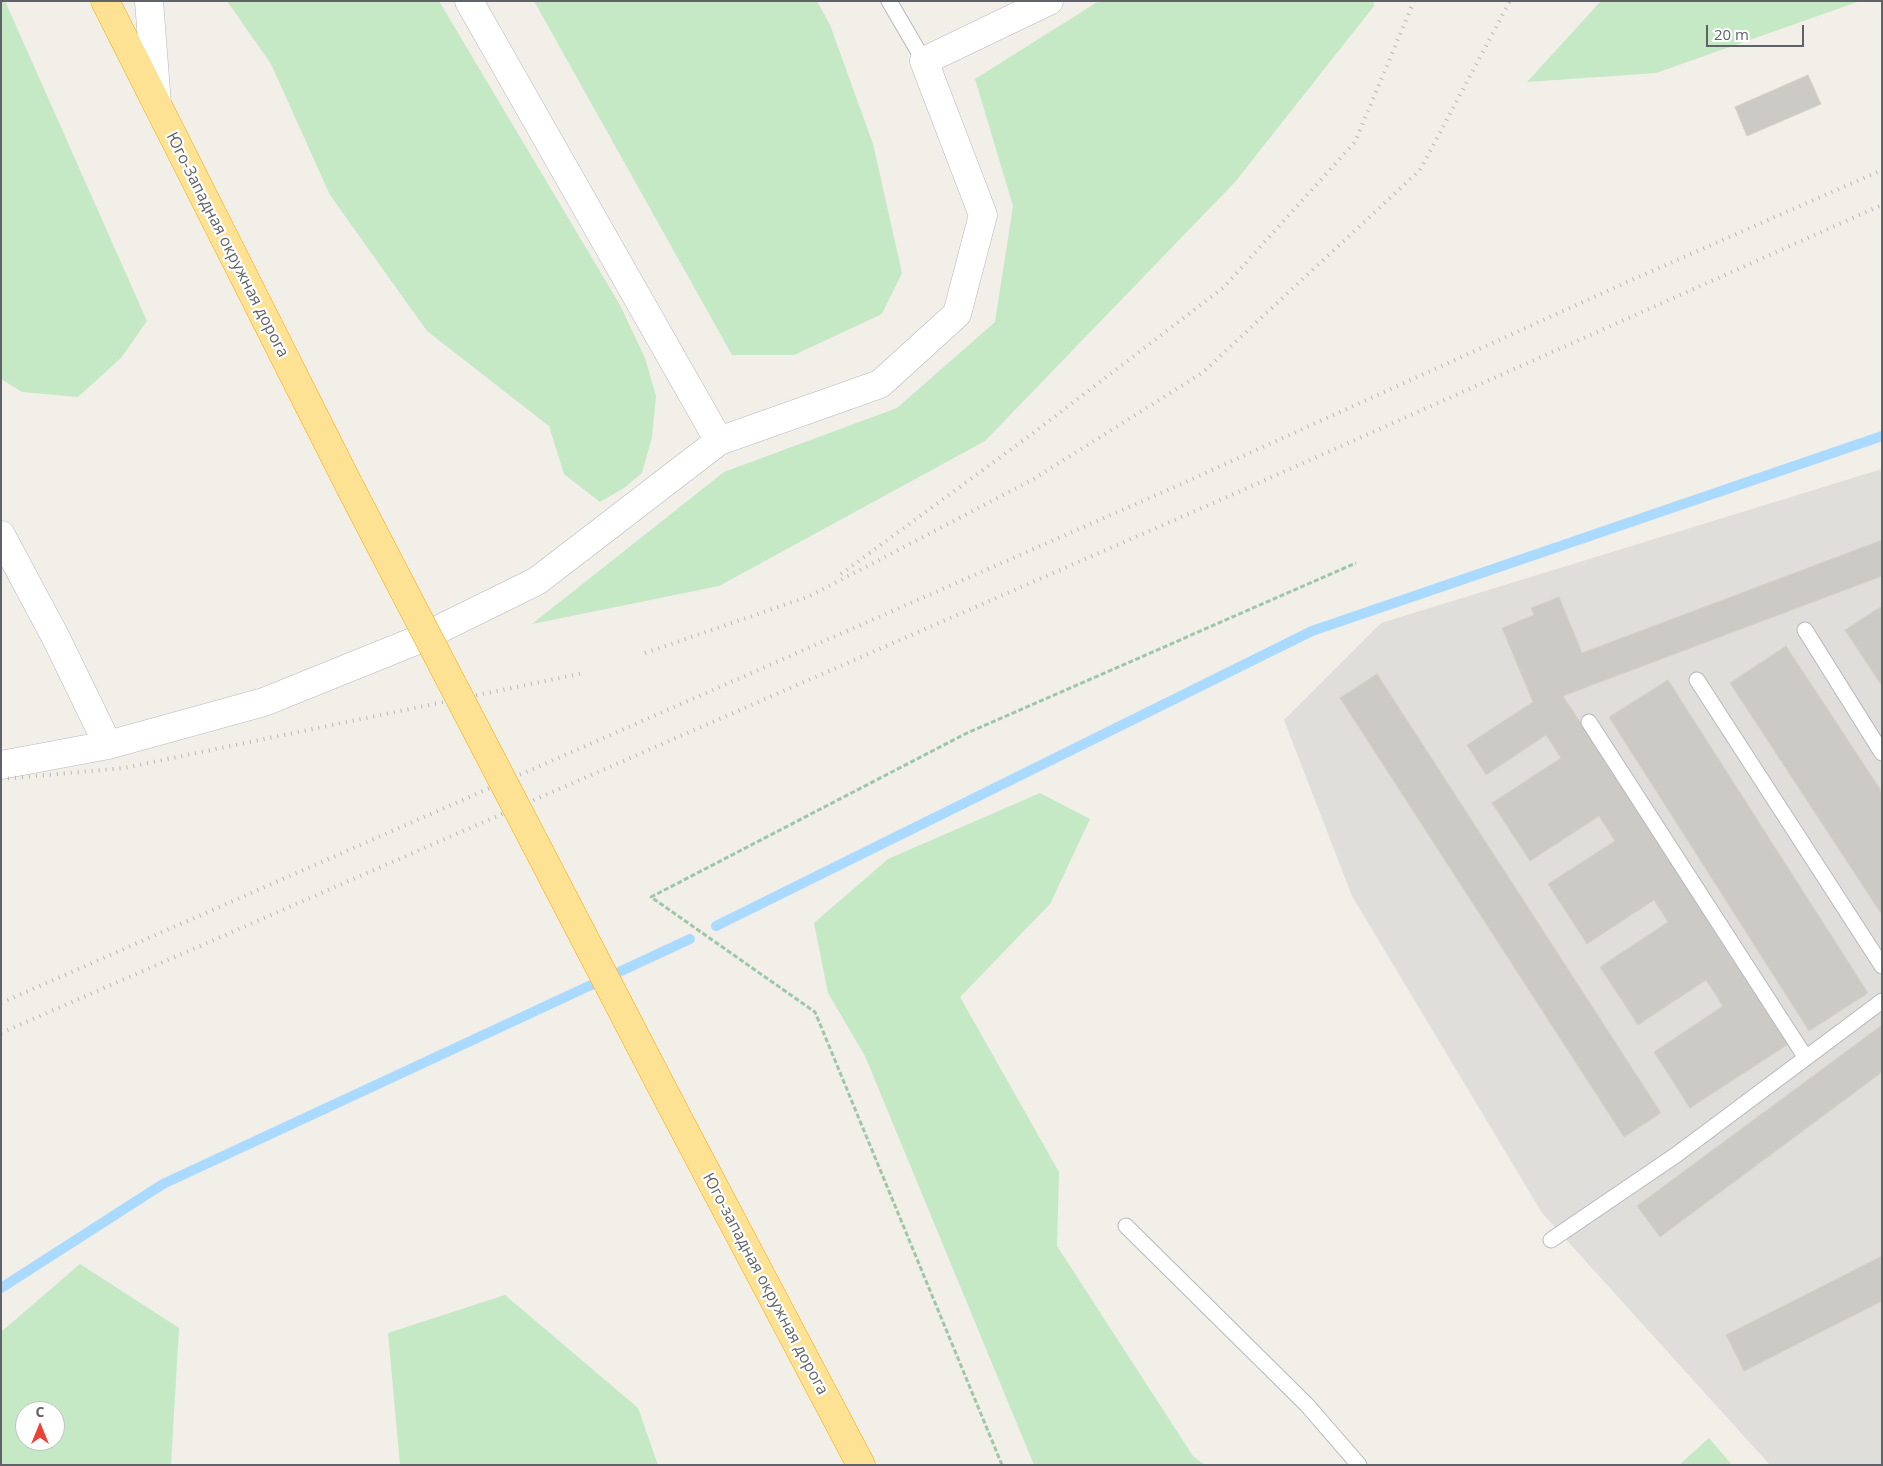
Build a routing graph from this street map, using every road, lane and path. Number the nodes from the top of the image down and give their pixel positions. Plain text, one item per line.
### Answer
1 (105, 1) edge
2 (149, 1) edge
3 (470, 1) edge
4 (889, 1) edge
5 (1049, 1) edge
6 (924, 61) junction
7 (157, 106) junction
8 (719, 441) junction
9 (1, 535) edge
10 (1356, 563) dead end
11 (1804, 630) dead end
12 (1697, 680) dead end
13 (1589, 722) dead end
14 (108, 745) junction
15 (1882, 753) edge
16 (1, 765) edge
17 (1882, 966) edge
18 (1882, 1002) edge
19 (1806, 1058) junction
20 (670, 1103) joint
21 (1126, 1226) dead end
22 (1551, 1240) dead end
23 (861, 1465) edge
24 (1002, 1465) edge
25 (1359, 1465) edge

1 - 7 highway, Юго-Западная окружная дорога
2 - 7 street
3 - 8 street
4 - 6 lane
5 - 6 street
6 - 8 street
7 - 20 highway, Юго-Западная окружная дорога, bridge
8 - 14 street
9 - 14 street
10 - 24 path
11 - 15 lane
12 - 17 lane
13 - 19 lane
14 - 16 street
18 - 19 lane
19 - 22 lane
20 - 23 highway, Юго-западная окружная дорога
21 - 25 lane

